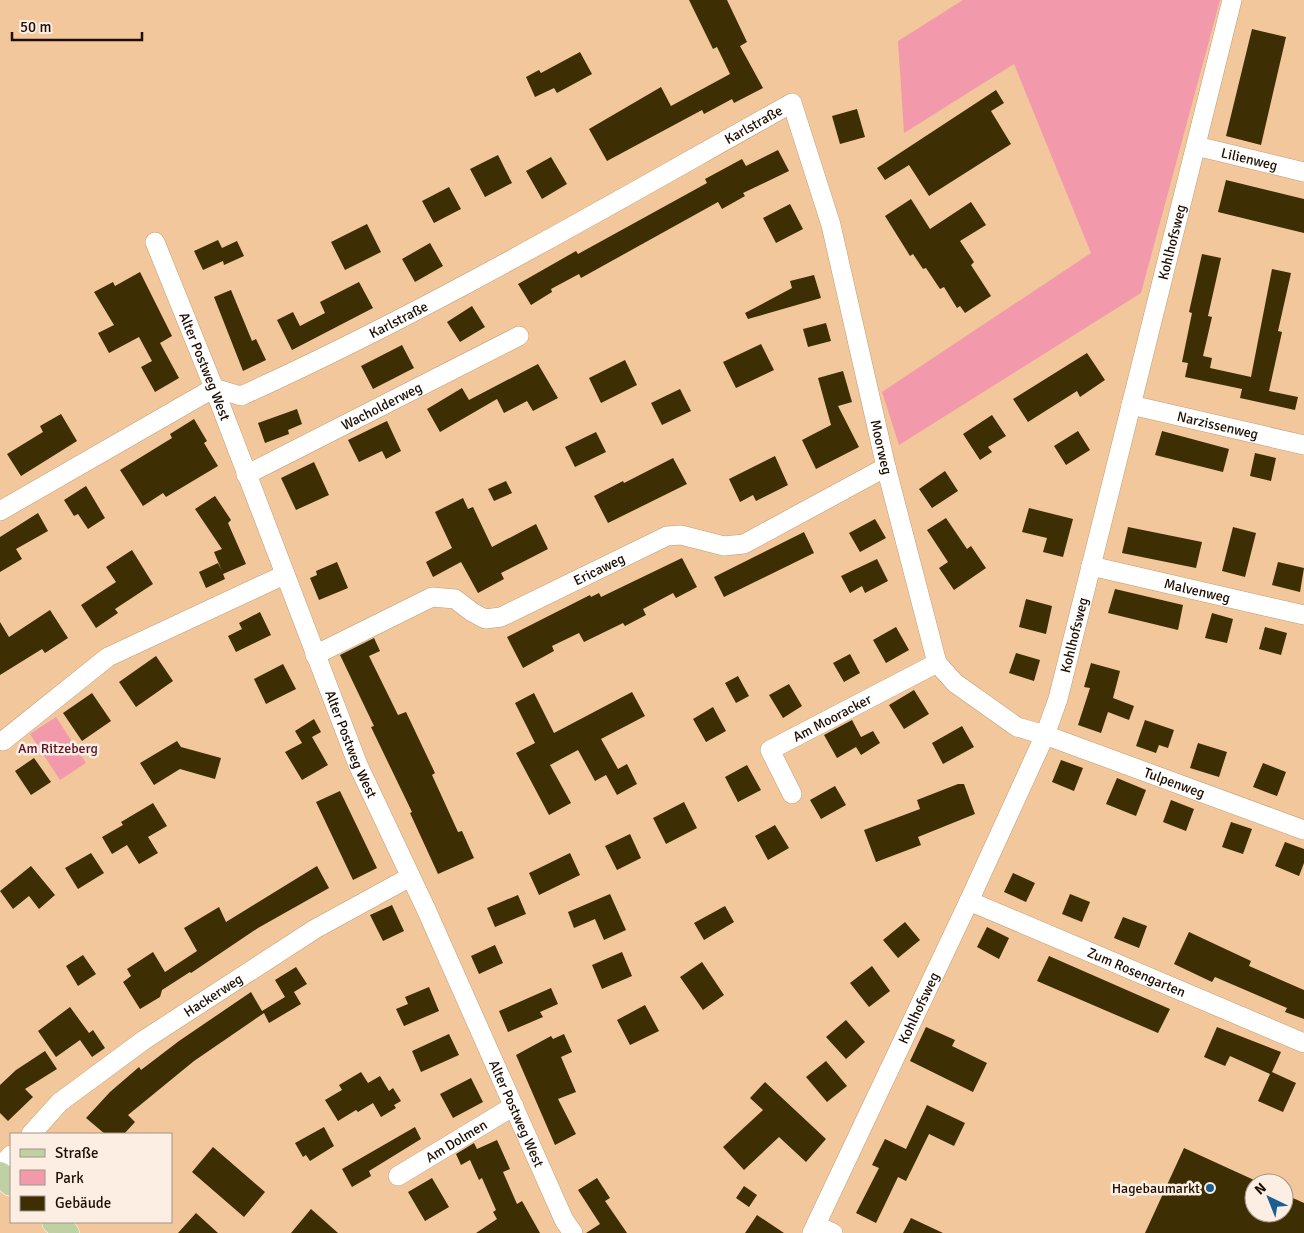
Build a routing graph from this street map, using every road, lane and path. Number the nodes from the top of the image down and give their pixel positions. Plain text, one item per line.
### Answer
1 (1232, 0) edge
2 (792, 103) joint
3 (1196, 146) junction
4 (1304, 172) edge
5 (155, 242) dead end
6 (519, 336) dead end
7 (214, 388) junction
8 (1131, 405) junction
9 (1304, 445) edge
10 (886, 467) junction
11 (246, 475) junction
12 (0, 511) edge
13 (1091, 566) junction
14 (284, 575) junction
15 (1304, 614) edge
16 (315, 655) junction
17 (937, 663) junction
18 (1045, 735) junction
19 (3, 741) dead end
20 (792, 794) dead end
21 (1304, 830) edge
22 (410, 878) junction
23 (969, 901) junction
24 (1304, 1044) edge
25 (514, 1106) junction
26 (31, 1133) edge
27 (10, 1156) edge
28 (0, 1168) edge
29 (0, 1174) edge
30 (398, 1176) dead end
31 (10, 1183) edge
32 (55, 1223) edge
33 (814, 1229) edge
34 (67, 1233) edge
35 (573, 1233) edge
36 (833, 1233) edge

1 - 3 street, Kohlhofsweg
2 - 7 street, Karlstraße
2 - 10 street, Moorweg
3 - 4 street, Lilienweg
3 - 8 street, Kohlhofsweg
5 - 7 street, Alter Postweg West
6 - 11 street, Wacholderweg
7 - 11 street, Alter Postweg West
7 - 12 street
8 - 9 street, Narzissenweg
8 - 13 street, Kohlhofsweg
10 - 16 street, Ericaweg
10 - 17 street, Moorweg
11 - 14 street, Alter Postweg West
13 - 15 street, Malvenweg
13 - 18 street, Kohlhofsweg
14 - 16 street, Alter Postweg West
14 - 19 street
16 - 22 street, Alter Postweg West
17 - 18 street, Moorweg
17 - 20 street, Am Mooracker
18 - 21 street, Tulpenweg
18 - 23 street, Kohlhofsweg
22 - 25 street, Alter Postweg West
22 - 26 street, Hackerweg
23 - 24 street, Zum Rosengarten
23 - 33 street, Kohlhofsweg
25 - 30 street, Am Dolmen
25 - 35 street, Alter Postweg West
27 - 28 street
29 - 31 main road
32 - 34 main road
33 - 36 street

